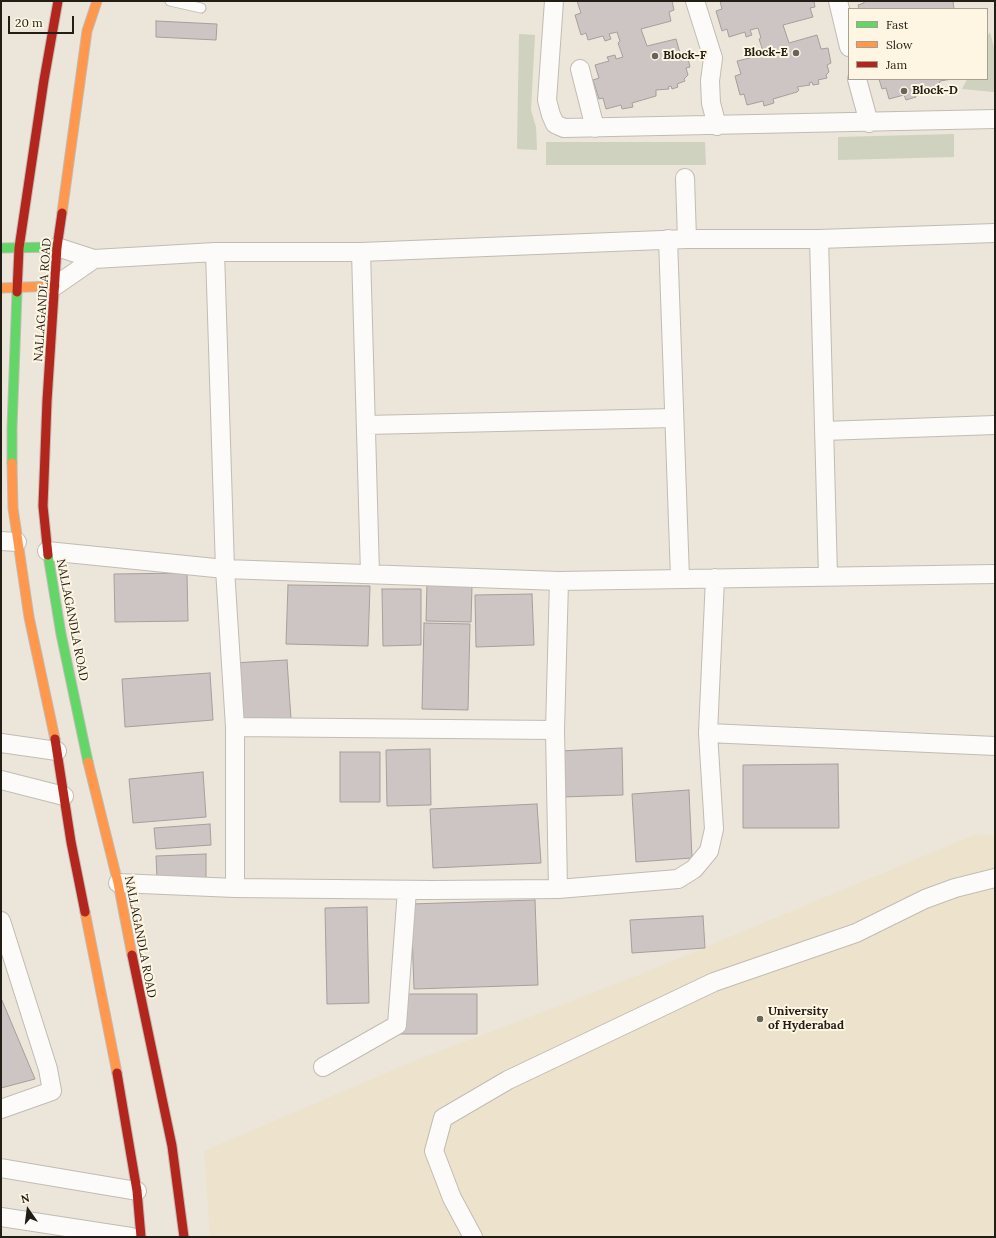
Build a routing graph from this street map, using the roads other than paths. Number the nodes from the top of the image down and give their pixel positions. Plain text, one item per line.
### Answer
1 (58, 1) edge
2 (97, 1) edge
3 (170, 1) edge
4 (554, 1) edge
5 (695, 1) edge
6 (838, 1) edge
7 (201, 8) dead end
8 (848, 42) edge
9 (580, 69) dead end
10 (857, 80) edge
11 (995, 119) edge
12 (869, 123) junction
13 (717, 126) junction
14 (595, 128) junction
15 (685, 178) dead end
16 (995, 233) edge
17 (668, 239) junction
18 (687, 239) junction
19 (819, 239) junction
20 (57, 247) junction
21 (1, 248) edge
22 (19, 248) junction
23 (215, 252) junction
24 (362, 252) junction
25 (94, 258) junction
26 (55, 286) junction
27 (17, 287) junction
28 (1, 288) edge
29 (674, 418) junction
30 (366, 425) junction
31 (995, 425) edge
32 (824, 431) junction
33 (9, 541) edge
34 (47, 551) junction
35 (226, 569) junction
36 (370, 574) junction
37 (995, 574) edge
38 (828, 576) junction
39 (680, 578) junction
40 (715, 578) junction
41 (559, 581) junction
42 (235, 727) junction
43 (554, 730) junction
44 (708, 733) junction
45 (1, 742) edge
46 (995, 746) edge
47 (57, 751) junction
48 (1, 780) edge
49 (64, 796) junction
50 (995, 878) edge
51 (118, 883) junction
52 (235, 888) junction
53 (558, 888) junction
54 (407, 890) junction
55 (1, 921) edge
56 (323, 1067) dead end
57 (1, 1109) edge
58 (1, 1168) edge
59 (137, 1192) junction
60 (1, 1217) edge
61 (67, 1232) edge
62 (131, 1237) edge
63 (141, 1237) edge
64 (184, 1237) edge
65 (473, 1237) edge

1 - 22 main road, NALLAGANDLA ROAD
2 - 20 main road, NALLAGANDLA ROAD
3 - 7 lane
4 - 14 street
5 - 13 street
6 - 8 street
9 - 14 street
10 - 12 street
11 - 12 street
12 - 13 street
13 - 14 street
15 - 18 street
16 - 19 street
17 - 18 street
17 - 24 street
17 - 29 street
18 - 19 street
19 - 32 street
20 - 22 main road
20 - 25 street
20 - 26 main road, NALLAGANDLA ROAD
21 - 22 main road
22 - 27 main road, NALLAGANDLA ROAD
23 - 24 street
23 - 25 street
23 - 35 street
24 - 30 street
25 - 26 street
26 - 27 main road
26 - 34 main road, NALLAGANDLA ROAD
27 - 28 main road
27 - 33 main road, NALLAGANDLA ROAD
29 - 30 street
29 - 39 street
30 - 36 street
31 - 32 street
32 - 38 street
33 - 47 main road, NALLAGANDLA ROAD
34 - 35 street
34 - 51 main road, NALLAGANDLA ROAD
35 - 36 street
35 - 42 street
36 - 41 street
37 - 38 street
38 - 40 street
39 - 40 street
39 - 41 street
40 - 44 street
41 - 43 street
42 - 43 street
42 - 52 street
43 - 53 street
44 - 46 street
44 - 53 street
45 - 47 street
47 - 49 main road, NALLAGANDLA ROAD
48 - 49 street
49 - 59 main road, NALLAGANDLA ROAD
50 - 65 street
51 - 52 street
51 - 64 main road, NALLAGANDLA ROAD
52 - 54 street
53 - 54 street
54 - 56 street
55 - 57 street
58 - 59 street
59 - 63 main road, NALLAGANDLA ROAD
60 - 61 street
61 - 62 street

